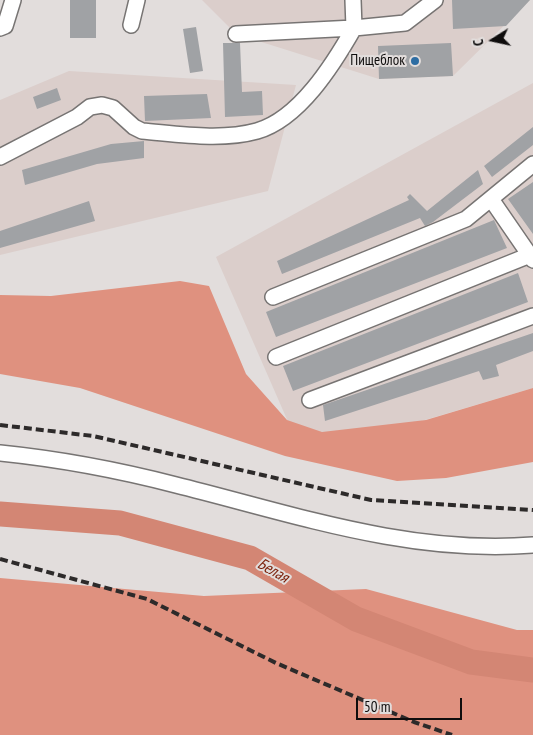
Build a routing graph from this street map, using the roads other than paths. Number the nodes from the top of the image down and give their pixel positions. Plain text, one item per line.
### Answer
1 (13, 0) edge
2 (137, 0) edge
3 (354, 0) edge
4 (435, 0) edge
5 (131, 25) dead end
6 (0, 28) edge
7 (354, 28) junction
8 (236, 34) dead end
9 (0, 157) edge
10 (533, 165) edge
11 (491, 198) junction
12 (531, 257) edge
13 (273, 297) dead end
14 (533, 316) edge
15 (276, 357) dead end
16 (310, 400) dead end
17 (0, 453) edge
18 (533, 546) edge

1 - 6 street
2 - 5 street
3 - 7 street
4 - 7 street
7 - 8 street
7 - 9 street
10 - 11 street
11 - 12 street
11 - 13 street
12 - 15 street
14 - 16 street
17 - 18 street

